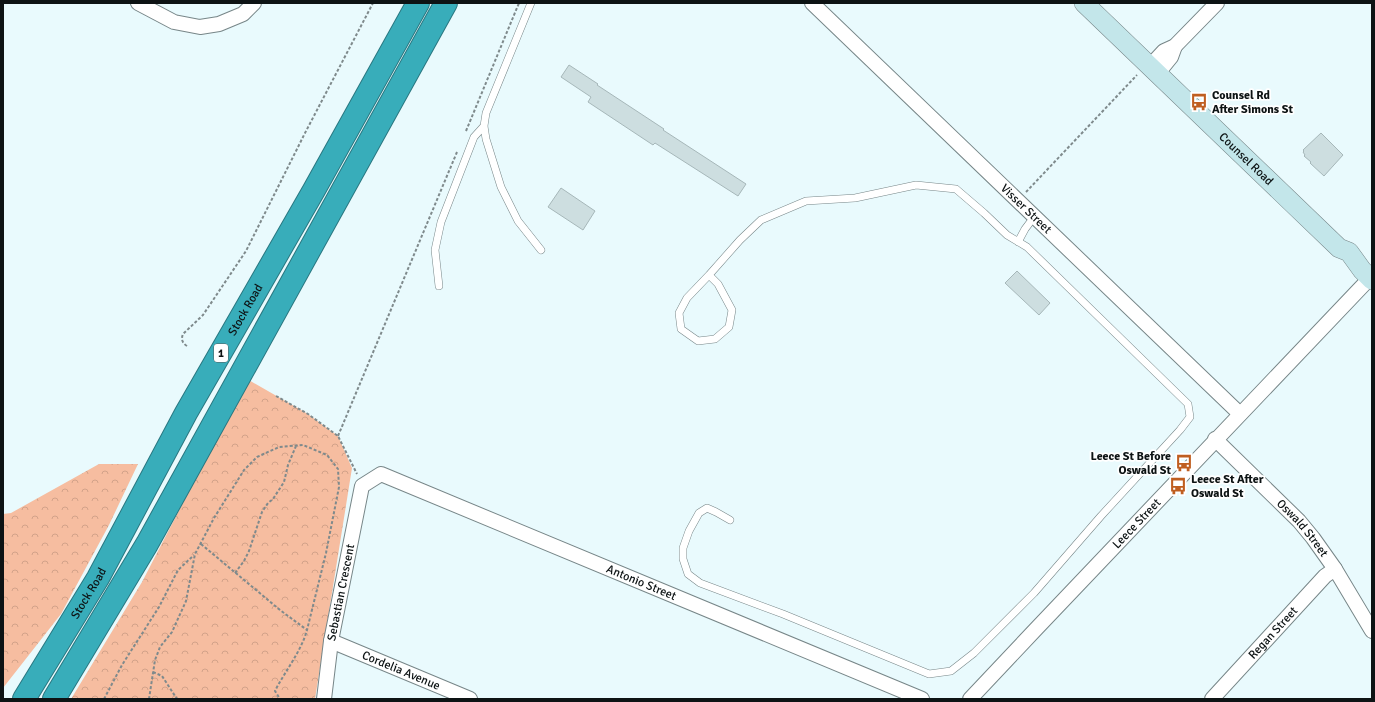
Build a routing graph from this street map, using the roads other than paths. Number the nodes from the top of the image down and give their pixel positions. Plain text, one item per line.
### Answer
1 (138, 3) edge
2 (254, 3) edge
3 (531, 3) edge
4 (812, 3) edge
5 (1084, 3) edge
6 (1217, 3) edge
7 (416, 4) edge
8 (443, 7) edge
9 (1152, 68) junction
10 (484, 126) junction
11 (1034, 216) junction
12 (1018, 242) junction
13 (541, 250) dead end
14 (709, 276) junction
15 (1369, 284) edge
16 (440, 286) dead end
17 (1240, 414) junction
18 (1215, 440) junction
19 (362, 486) joint
20 (730, 520) dead end
21 (1335, 569) junction
22 (1372, 631) edge
23 (331, 641) junction
24 (24, 699) edge
25 (54, 699) edge
26 (324, 699) edge
27 (470, 699) edge
28 (922, 699) edge
29 (970, 699) edge
30 (1212, 699) edge

1 - 2 street
3 - 10 lane
4 - 11 street, Visser Street
5 - 9 street, Counsel Road
6 - 9 street
7 - 8 street
7 - 24 highway, Stock Road / 1
8 - 25 highway, 1
9 - 15 street, Counsel Road
10 - 13 lane
10 - 16 lane
11 - 12 lane
11 - 17 street, Visser Street
12 - 14 lane
12 - 20 lane
14 - 14 lane
15 - 17 street, Leece Street
17 - 18 street, Leece Street
18 - 21 street, Oswald Street
18 - 29 street, Leece Street
19 - 23 street, Sebastian Crescent
19 - 28 street, Antonio Street
21 - 22 street, Oswald Street
21 - 30 street, Regan Street
23 - 26 street, Sebastian Crescent
23 - 27 street, Cordelia Avenue

